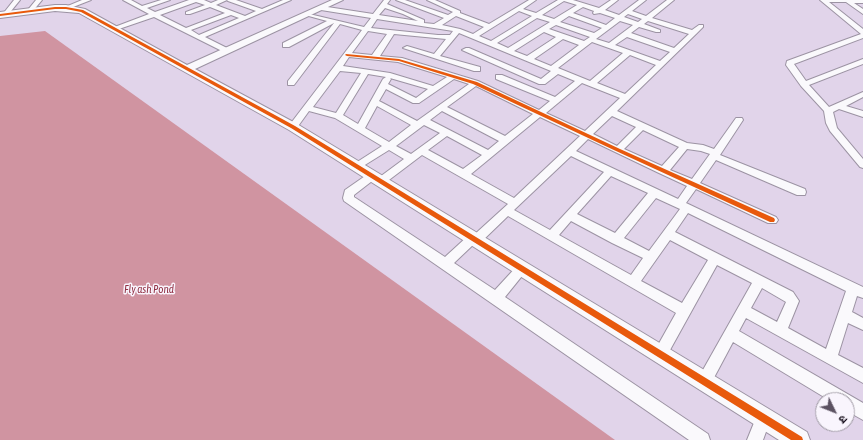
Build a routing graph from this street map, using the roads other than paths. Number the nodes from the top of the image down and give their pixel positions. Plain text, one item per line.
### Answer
1 (17, 0) edge
2 (88, 0) edge
3 (140, 0) edge
4 (167, 0) edge
5 (196, 0) edge
6 (224, 0) edge
7 (231, 0) edge
8 (288, 0) edge
9 (339, 0) edge
10 (399, 0) edge
11 (430, 0) edge
12 (533, 0) edge
13 (562, 0) edge
14 (566, 0) edge
15 (602, 0) edge
16 (671, 0) edge
17 (824, 0) edge
18 (830, 0) edge
19 (848, 0) edge
20 (128, 1) edge
21 (639, 1) edge
22 (863, 1) edge
23 (384, 2) edge
24 (615, 2) edge
25 (211, 5) junction
26 (582, 5) junction
27 (35, 6) edge
28 (175, 7) junction
29 (66, 8) junction
30 (142, 8) junction
31 (321, 8) junction
32 (518, 9) junction
33 (628, 9) junction
34 (262, 11) junction
35 (600, 11) junction
36 (863, 12) edge
37 (188, 13) junction
38 (230, 13) junction
39 (155, 14) junction
40 (307, 14) junction
41 (456, 14) junction
42 (568, 14) junction
43 (3, 15) edge
44 (536, 15) junction
45 (374, 17) junction
46 (244, 18) junction
47 (449, 18) junction
48 (619, 18) junction
49 (647, 18) junction
50 (585, 20) junction
51 (335, 21) junction
52 (206, 22) junction
53 (556, 22) junction
54 (666, 24) junction
55 (639, 25) junction
56 (433, 26) junction
57 (489, 26) junction
58 (701, 26) dead end
59 (607, 27) junction
60 (114, 29) junction
61 (365, 29) junction
62 (186, 30) junction
63 (458, 30) junction
64 (545, 30) junction
65 (658, 31) junction
66 (392, 32) junction
67 (694, 33) junction
68 (863, 33) edge
69 (626, 34) junction
70 (415, 35) junction
71 (505, 35) junction
72 (562, 36) junction
73 (863, 36) edge
74 (200, 37) junction
75 (452, 37) junction
76 (476, 37) junction
77 (590, 40) junction
78 (646, 41) junction
79 (523, 43) junction
80 (491, 44) junction
81 (286, 45) dead end
82 (610, 46) junction
83 (407, 48) junction
84 (466, 50) junction
85 (542, 50) junction
86 (226, 51) junction
87 (509, 51) junction
88 (675, 51) junction
89 (628, 53) junction
90 (348, 55) junction
91 (436, 56) junction
92 (375, 57) junction
93 (528, 59) junction
94 (399, 60) junction
95 (492, 60) junction
96 (863, 61) edge
97 (455, 62) junction
98 (661, 64) junction
99 (338, 68) junction
100 (512, 68) junction
101 (186, 69) junction
102 (477, 69) junction
103 (554, 70) junction
104 (366, 71) junction
105 (390, 75) junction
106 (458, 77) junction
107 (499, 77) junction
108 (581, 80) junction
109 (542, 82) junction
110 (291, 83) dead end
111 (475, 83) junction
112 (591, 84) junction
113 (804, 84) junction
114 (384, 85) junction
115 (484, 87) junction
116 (435, 89) junction
117 (532, 90) junction
118 (863, 94) edge
119 (626, 97) junction
120 (556, 100) junction
121 (375, 102) junction
122 (838, 106) junction
123 (307, 108) junction
124 (442, 108) junction
125 (828, 111) junction
126 (611, 112) junction
127 (539, 113) junction
128 (863, 114) edge
129 (338, 116) junction
130 (739, 120) dead end
131 (420, 123) junction
132 (642, 126) junction
133 (292, 127) junction
134 (360, 129) junction
135 (445, 134) junction
136 (586, 136) junction
137 (505, 140) junction
138 (389, 146) junction
139 (685, 146) junction
140 (618, 150) junction
141 (423, 151) junction
142 (569, 151) junction
143 (488, 154) junction
144 (715, 154) junction
145 (412, 159) junction
146 (863, 165) edge
147 (357, 166) junction
148 (610, 171) junction
149 (663, 171) junction
150 (464, 174) junction
151 (377, 178) junction
152 (694, 185) junction
153 (655, 192) junction
154 (800, 192) dead end
155 (684, 206) junction
156 (511, 207) junction
157 (570, 215) junction
158 (772, 220) dead end
159 (668, 234) junction
160 (551, 236) junction
161 (475, 239) junction
162 (616, 240) junction
163 (651, 258) junction
164 (715, 258) junction
165 (446, 264) junction
166 (522, 268) junction
167 (759, 281) junction
168 (633, 282) junction
169 (858, 290) edge
170 (496, 298) junction
171 (744, 310) junction
172 (684, 311) junction
173 (845, 315) junction
174 (863, 324) edge
175 (780, 331) junction
176 (730, 334) junction
177 (660, 354) junction
178 (830, 358) junction
179 (863, 376) edge
180 (704, 382) junction
181 (829, 392) edge
182 (763, 418) junction
183 (702, 440) edge
184 (755, 440) edge
185 (799, 440) edge

1 - 43 street
2 - 29 street
3 - 20 street
4 - 30 street
5 - 25 street
5 - 28 street
6 - 25 street
7 - 34 street
8 - 34 street
9 - 31 street
10 - 47 street
11 - 41 street
12 - 32 street
13 - 44 street
14 - 26 street
15 - 24 street
16 - 49 street
17 - 68 street
18 - 19 street
19 - 22 street
19 - 36 street
20 - 30 street
21 - 33 street
23 - 45 street
23 - 56 street
24 - 35 street
25 - 37 street
25 - 38 street
26 - 35 street
26 - 42 street
27 - 29 street
27 - 43 street
28 - 37 street
28 - 39 street
29 - 60 street
30 - 39 street
31 - 40 street
31 - 45 street
32 - 44 street
32 - 57 street
33 - 48 street
33 - 49 street
34 - 46 street
35 - 48 street
35 - 50 street
37 - 52 street
38 - 46 street
38 - 52 street
39 - 60 street
39 - 62 street
40 - 51 street
40 - 86 street
41 - 47 street
41 - 57 street
42 - 50 street
42 - 53 street
44 - 53 street
44 - 71 street
45 - 56 street
45 - 61 street
46 - 74 street
47 - 56 street
48 - 55 street
48 - 59 street
49 - 54 street
49 - 55 street
50 - 59 street
51 - 61 street
51 - 81 street
51 - 110 street
52 - 62 street
53 - 64 street
53 - 77 street
54 - 65 street
54 - 67 street
55 - 65 street
55 - 69 street
56 - 63 street
57 - 76 street
58 - 67 street
59 - 77 street
60 - 101 street
61 - 66 street
61 - 90 street
62 - 74 street
63 - 75 street
63 - 76 street
64 - 72 street
64 - 79 street
65 - 78 street
66 - 70 street
66 - 92 street
67 - 88 street
69 - 78 street
69 - 82 street
70 - 75 street
70 - 83 street
71 - 79 street
71 - 80 street
72 - 77 street
72 - 85 street
73 - 113 street
74 - 86 street
75 - 91 street
76 - 80 street
76 - 84 street
77 - 82 street
77 - 103 street
78 - 88 street
79 - 85 street
79 - 87 street
80 - 87 street
82 - 89 street
83 - 91 street
83 - 94 street
84 - 95 street
84 - 97 street
85 - 93 street
86 - 101 street
87 - 93 street
88 - 98 street
89 - 98 street
89 - 112 street
90 - 92 street
90 - 99 street
91 - 97 street
92 - 94 street
93 - 103 street
94 - 106 street
95 - 100 street
95 - 102 street
96 - 113 street
97 - 102 street
98 - 119 street
99 - 104 street
99 - 123 street
100 - 107 street
100 - 109 street
101 - 133 street
102 - 106 street
103 - 108 street
103 - 109 street
104 - 105 street
104 - 129 street
105 - 114 street
105 - 116 street
106 - 111 street
106 - 116 street
107 - 115 street
107 - 117 street
108 - 112 street
108 - 120 street
109 - 117 street
111 - 115 street
111 - 124 street
112 - 119 street
113 - 125 street
114 - 116 street
114 - 121 street
115 - 127 street
117 - 120 street
118 - 122 street
119 - 126 street
120 - 127 street
121 - 131 street
121 - 134 street
122 - 125 street
122 - 128 street
123 - 129 street
123 - 133 street
124 - 131 street
124 - 137 street
125 - 146 street
126 - 132 street
126 - 136 street
127 - 136 street
127 - 137 street
129 - 134 street
130 - 144 street
131 - 135 street
131 - 138 street
132 - 139 street
132 - 140 street
133 - 147 street
134 - 138 street
135 - 141 street
135 - 143 street
136 - 140 street
136 - 142 street
137 - 143 street
138 - 145 street
138 - 147 street
139 - 144 street
139 - 149 street
140 - 149 street
141 - 145 street
141 - 150 street
142 - 148 street
142 - 156 street
143 - 150 street
144 - 152 street
144 - 154 street
145 - 151 street
147 - 151 street
148 - 153 street
148 - 157 street
149 - 152 street
150 - 156 street
151 - 161 street
151 - 165 street
152 - 155 street
152 - 158 street
153 - 155 street
153 - 162 street
155 - 159 street
155 - 169 street
156 - 160 street
156 - 161 street
157 - 160 street
157 - 162 street
159 - 163 street
159 - 164 street
160 - 168 street
161 - 165 street
161 - 166 street
162 - 163 street
163 - 168 street
164 - 167 street
164 - 172 street
165 - 170 street
166 - 170 street
166 - 177 street
167 - 171 street
167 - 175 street
168 - 172 street
169 - 173 street
170 - 183 street
171 - 175 street
171 - 176 street
172 - 177 street
173 - 174 street
173 - 178 street
175 - 178 street
176 - 180 street
176 - 181 street
177 - 180 street
178 - 179 street
180 - 182 street
182 - 184 street
182 - 185 street

